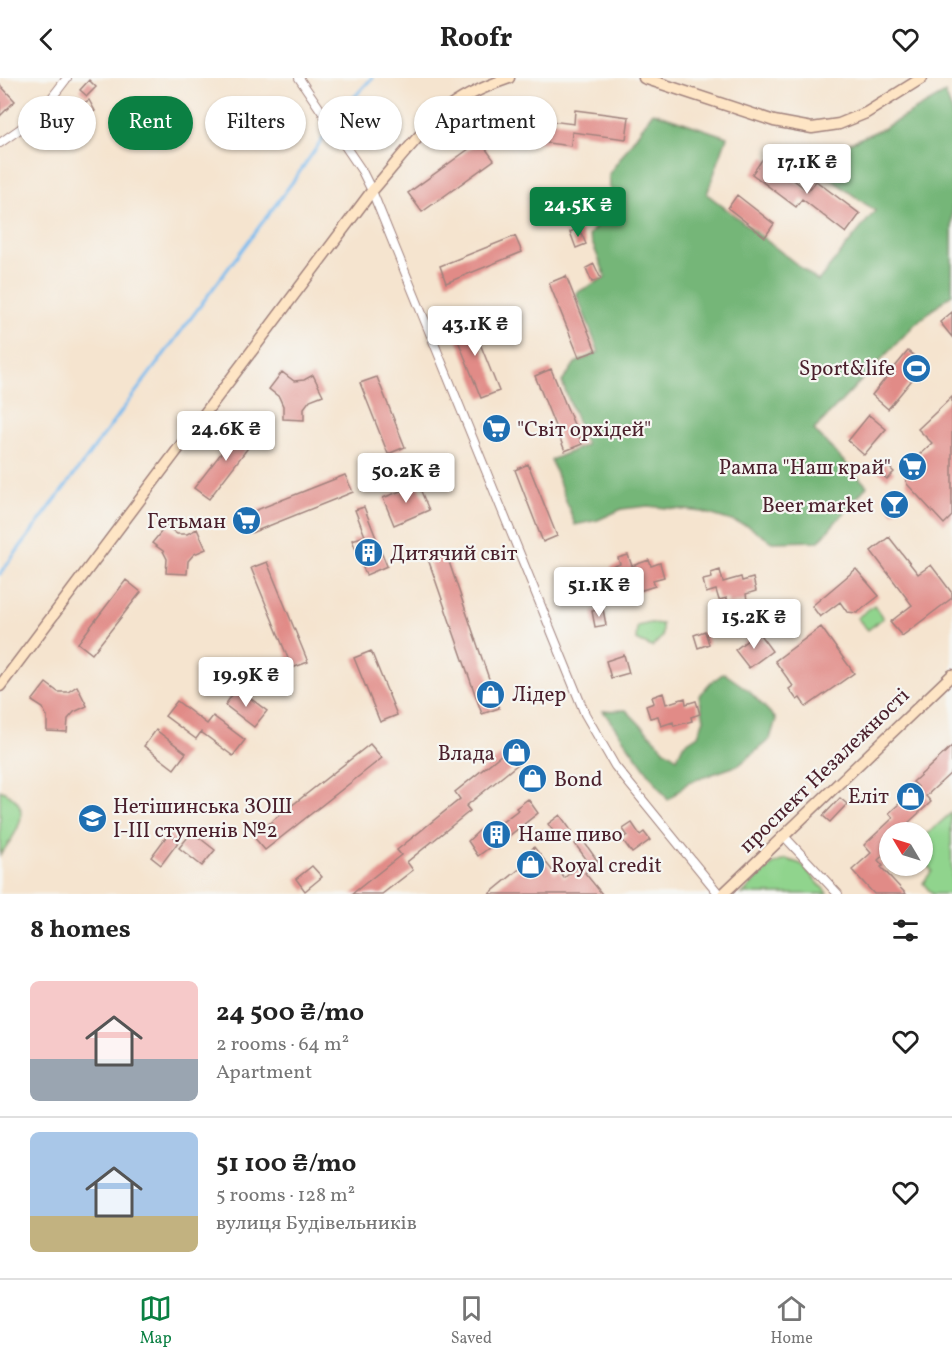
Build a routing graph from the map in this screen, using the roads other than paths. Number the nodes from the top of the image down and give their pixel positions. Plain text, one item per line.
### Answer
1 (67, 78) edge
2 (509, 78) edge
3 (644, 78) edge
4 (922, 78) edge
5 (300, 79) edge
6 (0, 143) edge
7 (372, 191) junction
8 (952, 675) edge
9 (0, 686) edge
10 (783, 835) junction
11 (719, 894) edge
12 (723, 894) edge
13 (838, 894) edge

1 - 6 street
2 - 7 street
3 - 4 street
5 - 7 street
7 - 9 street
7 - 11 street
8 - 10 street, проспект Незалежності
10 - 12 street, проспект Незалежності
10 - 13 street

